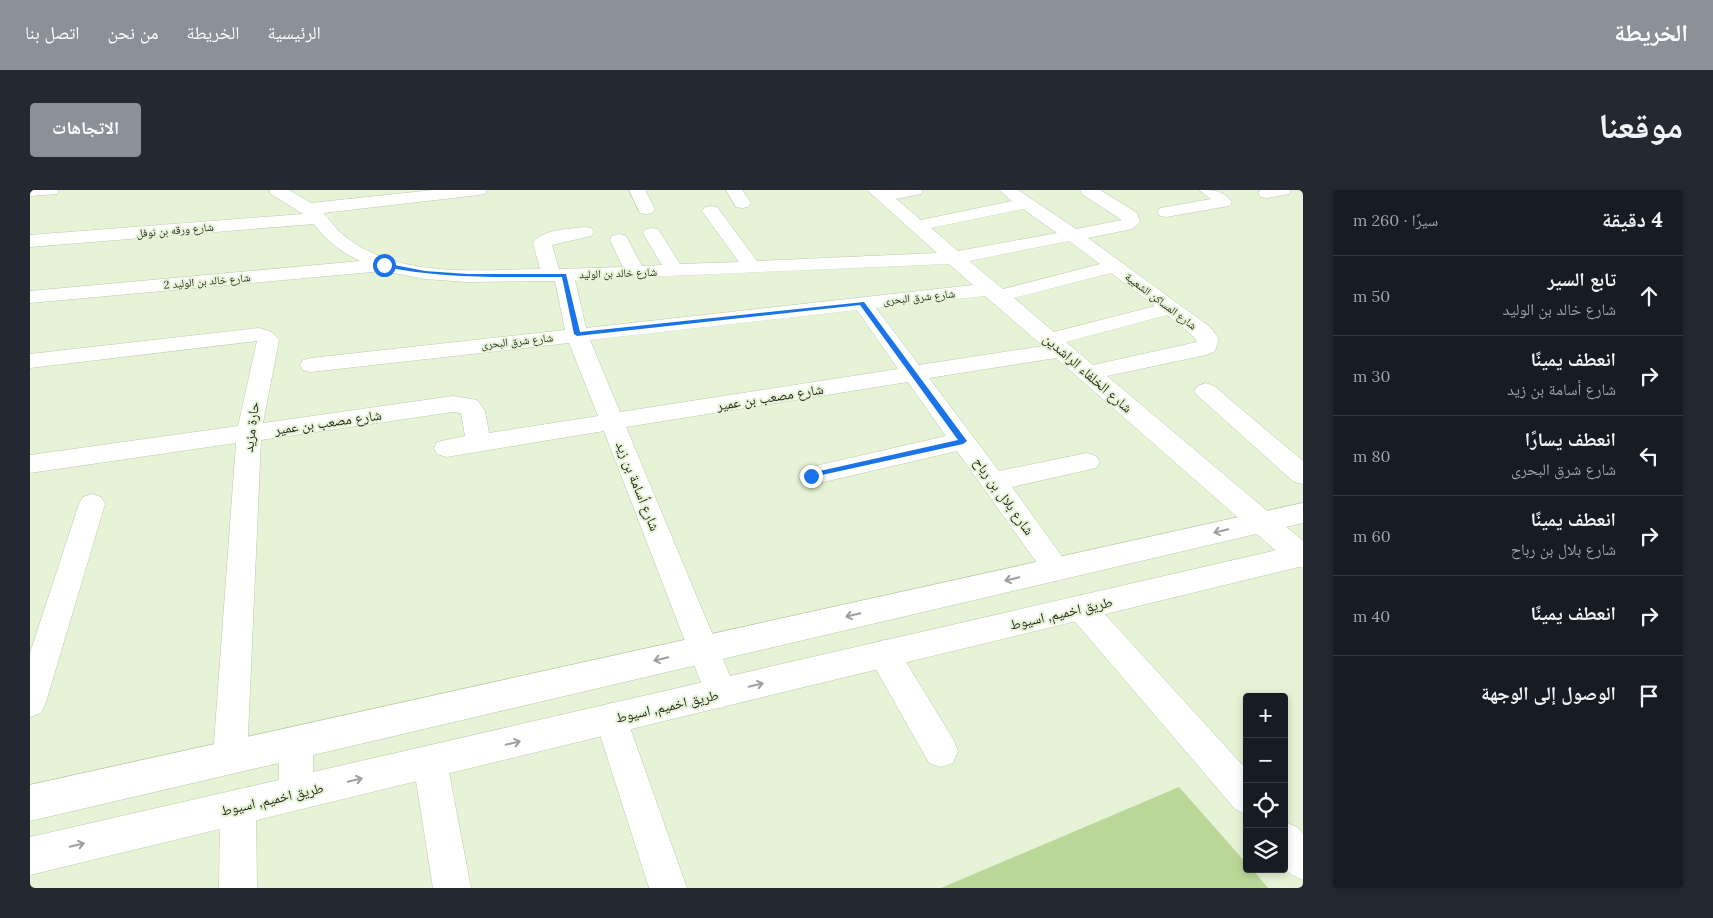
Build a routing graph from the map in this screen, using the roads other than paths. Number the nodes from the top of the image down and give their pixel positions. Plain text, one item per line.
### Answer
1 (50, 190) edge
2 (277, 190) edge
3 (479, 190) edge
4 (637, 190) edge
5 (915, 190) edge
6 (1007, 190) edge
7 (1088, 190) edge
8 (1207, 190) edge
9 (30, 191) edge
10 (878, 193) edge
11 (1027, 203) junction
12 (646, 209) dead end
13 (711, 211) dead end
14 (1166, 212) dead end
15 (314, 213) junction
16 (917, 226) junction
17 (585, 232) dead end
18 (652, 233) dead end
19 (1075, 236) junction
20 (619, 240) dead end
21 (30, 242) edge
22 (954, 258) junction
23 (384, 265) junction
24 (1116, 266) junction
25 (753, 268) junction
26 (675, 271) junction
27 (636, 272) junction
28 (558, 276) junction
29 (994, 292) junction
30 (30, 297) edge
31 (862, 303) junction
32 (1171, 308) junction
33 (577, 334) junction
34 (1055, 345) junction
35 (30, 361) edge
36 (311, 365) dead end
37 (1088, 373) junction
38 (914, 374) junction
39 (1206, 391) dead end
40 (612, 422) junction
41 (249, 433) junction
42 (963, 441) junction
43 (478, 443) junction
44 (446, 448) dead end
45 (1087, 462) dead end
46 (30, 464) edge
47 (1303, 475) edge
48 (811, 476) dead end
49 (993, 482) junction
50 (92, 504) dead end
51 (1300, 517) edge
52 (1261, 522) junction
53 (1302, 556) edge
54 (1057, 568) junction
55 (957, 591) junction
56 (1081, 608) junction
57 (983, 631) junction
58 (703, 649) junction
59 (884, 654) junction
60 (721, 693) junction
61 (30, 702) edge
62 (611, 719) junction
63 (296, 742) junction
64 (942, 750) dead end
65 (230, 757) junction
66 (430, 762) junction
67 (1243, 792) edge
68 (296, 793) junction
69 (30, 802) edge
70 (238, 808) junction
71 (1288, 844) edge
72 (30, 856) edge
73 (1303, 861) edge
74 (238, 888) edge
75 (452, 888) edge
76 (668, 888) edge

1 - 9 street
2 - 15 street, شارع خالد بن الوليد
3 - 15 street, شارع ورقه بن نوفل
4 - 12 street
5 - 10 street
6 - 11 street, شارع المساكن الشعبية
7 - 19 street, شارع خالد بن الوليد
8 - 14 street
10 - 16 street, شارع الخلفاء الراشدين
11 - 16 street
11 - 19 street, شارع المساكن الشعبية
13 - 25 street
15 - 21 street, شارع ورقه بن نوفل
15 - 23 street, شارع خالد بن الوليد
16 - 22 street, شارع الخلفاء الراشدين
17 - 28 street, شارع أسامة بن زيد
18 - 26 street
19 - 22 street, شارع خالد بن الوليد
19 - 24 street, شارع المساكن الشعبية
20 - 27 street
22 - 25 street, شارع خالد بن الوليد
22 - 29 street, شارع الخلفاء الراشدين
23 - 28 street, شارع خالد بن الوليد
23 - 30 street, شارع خالد بن الوليد 2
24 - 29 street, شارع شرق البحرى
24 - 32 street, شارع المساكن الشعبية
25 - 26 street, شارع خالد بن الوليد
26 - 27 street, شارع خالد بن الوليد
27 - 28 street, شارع خالد بن الوليد
28 - 33 street, شارع أسامة بن زيد
29 - 31 street, شارع شرق البحرى
29 - 34 street, شارع الخلفاء الراشدين
31 - 33 street, شارع شرق البحرى
31 - 38 street, شارع بلال بن رباح
32 - 34 street, شارع مصعب بن عمير
32 - 37 street, شارع المساكن الشعبية
33 - 36 street, شارع شرق البحرى
33 - 40 street, شارع أسامة بن زيد
34 - 37 street, شارع الخلفاء الراشدين
34 - 38 street, شارع مصعب بن عمير
35 - 41 street, حارة مزيد
37 - 52 street, شارع الخلفاء الراشدين
38 - 40 street, شارع مصعب بن عمير
38 - 42 street, شارع بلال بن رباح
39 - 47 street
40 - 43 street, شارع مصعب بن عمير
40 - 58 street, شارع أسامة بن زيد
41 - 43 street, شارع مصعب بن عمير
41 - 46 street, شارع مصعب بن عمير
41 - 65 street, حارة مزيد
42 - 48 street
42 - 49 street, شارع بلال بن رباح
43 - 44 street, شارع مصعب بن عمير
45 - 49 street
49 - 54 street, شارع بلال بن رباح
50 - 61 street
51 - 52 street
52 - 53 street, شارع الخلفاء الراشدين
52 -> 54 street
53 - 56 street, طريق اخميم, اسيوط
54 -> 55 street
55 - 57 street
55 -> 58 street
56 - 57 street, طريق اخميم, اسيوط
56 - 67 street
57 - 59 street, طريق اخميم, اسيوط
58 - 60 street, شارع أسامة بن زيد
58 -> 63 street
60 -> 59 street, طريق اخميم, اسيوط
59 - 64 street
60 - 62 street, طريق اخميم, اسيوط
66 -> 62 street, طريق اخميم, اسيوط
62 - 76 street
63 - 65 street
63 - 68 street
65 - 69 street
68 -> 66 street, طريق اخميم, اسيوط
66 - 75 street
68 - 70 street, طريق اخميم, اسيوط
72 -> 70 street, طريق اخميم, اسيوط
70 - 74 street
71 - 73 street

